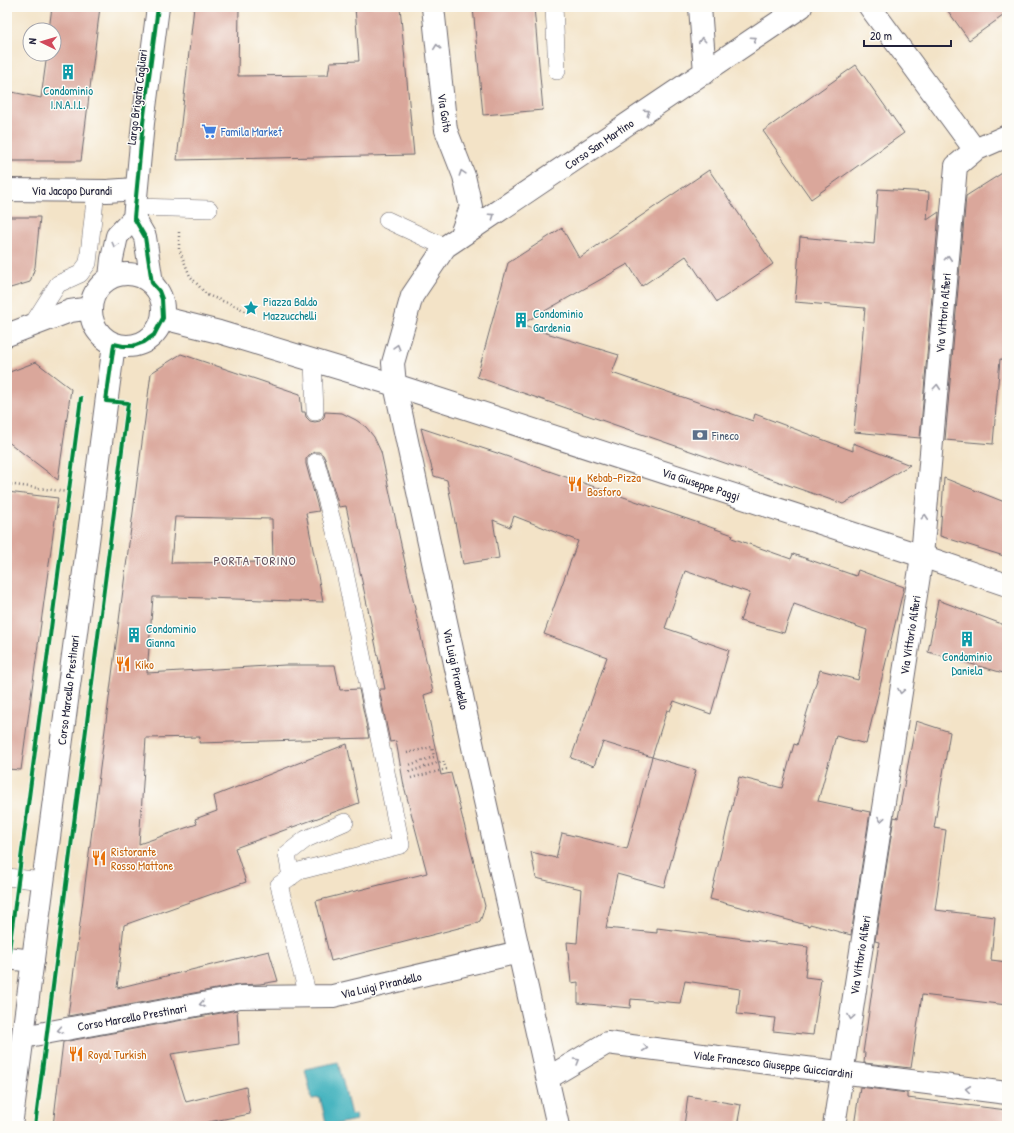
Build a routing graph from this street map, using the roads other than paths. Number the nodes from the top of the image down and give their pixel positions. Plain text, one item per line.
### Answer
1 (158, 7) edge
2 (433, 7) edge
3 (554, 7) edge
4 (700, 7) edge
5 (801, 7) edge
6 (870, 7) edge
7 (557, 71) dead end
8 (705, 73) junction
9 (1007, 136) edge
10 (976, 150) junction
11 (7, 190) edge
12 (96, 191) junction
13 (135, 204) junction
14 (209, 209) dead end
15 (387, 220) dead end
16 (452, 242) junction
17 (110, 278) junction
18 (152, 283) junction
19 (91, 308) junction
20 (162, 318) junction
21 (32, 325) junction
22 (7, 335) edge
23 (114, 344) junction
24 (313, 361) junction
25 (395, 385) junction
26 (315, 412) dead end
27 (316, 462) dead end
28 (922, 556) junction
29 (1007, 585) edge
30 (345, 822) dead end
31 (7, 877) edge
32 (291, 877) junction
33 (43, 881) junction
34 (277, 931) dead end
35 (295, 947) junction
36 (520, 952) junction
37 (7, 958) edge
38 (33, 961) junction
39 (308, 996) junction
40 (240, 997) joint
41 (23, 1037) junction
42 (842, 1073) junction
43 (548, 1078) junction
44 (1007, 1093) edge
45 (11, 1126) edge
46 (558, 1126) edge
47 (834, 1126) edge

1 - 13 street, Largo Brigata Cagliari
16 -> 2 street, Via Goito
3 - 7 lane
8 -> 4 street
8 -> 5 street, Corso San Martino
6 - 10 street
16 -> 8 street, Corso San Martino
9 - 10 street, Via Vittorio Alfieri
28 -> 10 street, Via Vittorio Alfieri
11 - 12 street, Via Jacopo Durandi
12 - 13 street, Via Jacopo Durandi
12 - 21 lane
13 - 14 lane
13 -> 17 street
13 - 18 street
15 - 16 lane
25 -> 16 street, Corso San Martino
17 - 18 street
17 - 19 street
18 - 20 street
19 - 21 street
19 - 23 street
20 - 23 street
20 - 24 street
21 - 22 street
23 - 33 street, Corso Marcello Prestinari
24 - 25 street
24 - 26 lane
25 - 28 street, Via Giuseppe Paggi
25 - 36 street, Via Luigi Pirandello
27 - 32 lane
28 - 29 street, Via Giuseppe Paggi
28 -> 42 street, Via Vittorio Alfieri
30 - 32 lane
31 - 33 lane
32 - 35 lane
33 - 38 street, Corso Marcello Prestinari
34 - 35 lane
35 - 39 lane
36 - 39 street, Via Luigi Pirandello
36 - 43 street, Via Luigi Pirandello
37 - 38 street
38 - 41 street, Corso Marcello Prestinari
39 - 40 street, Via Luigi Pirandello
40 -> 41 street, Corso Marcello Prestinari
41 - 45 street, Corso Marcello Prestinari
43 -> 42 street, Viale Francesco Giuseppe Guicciardini
44 -> 42 street, Viale Francesco Giuseppe Guicciardini
42 - 47 street, Via Vittorio Alfieri
43 - 46 street, Via Luigi Pirandello

